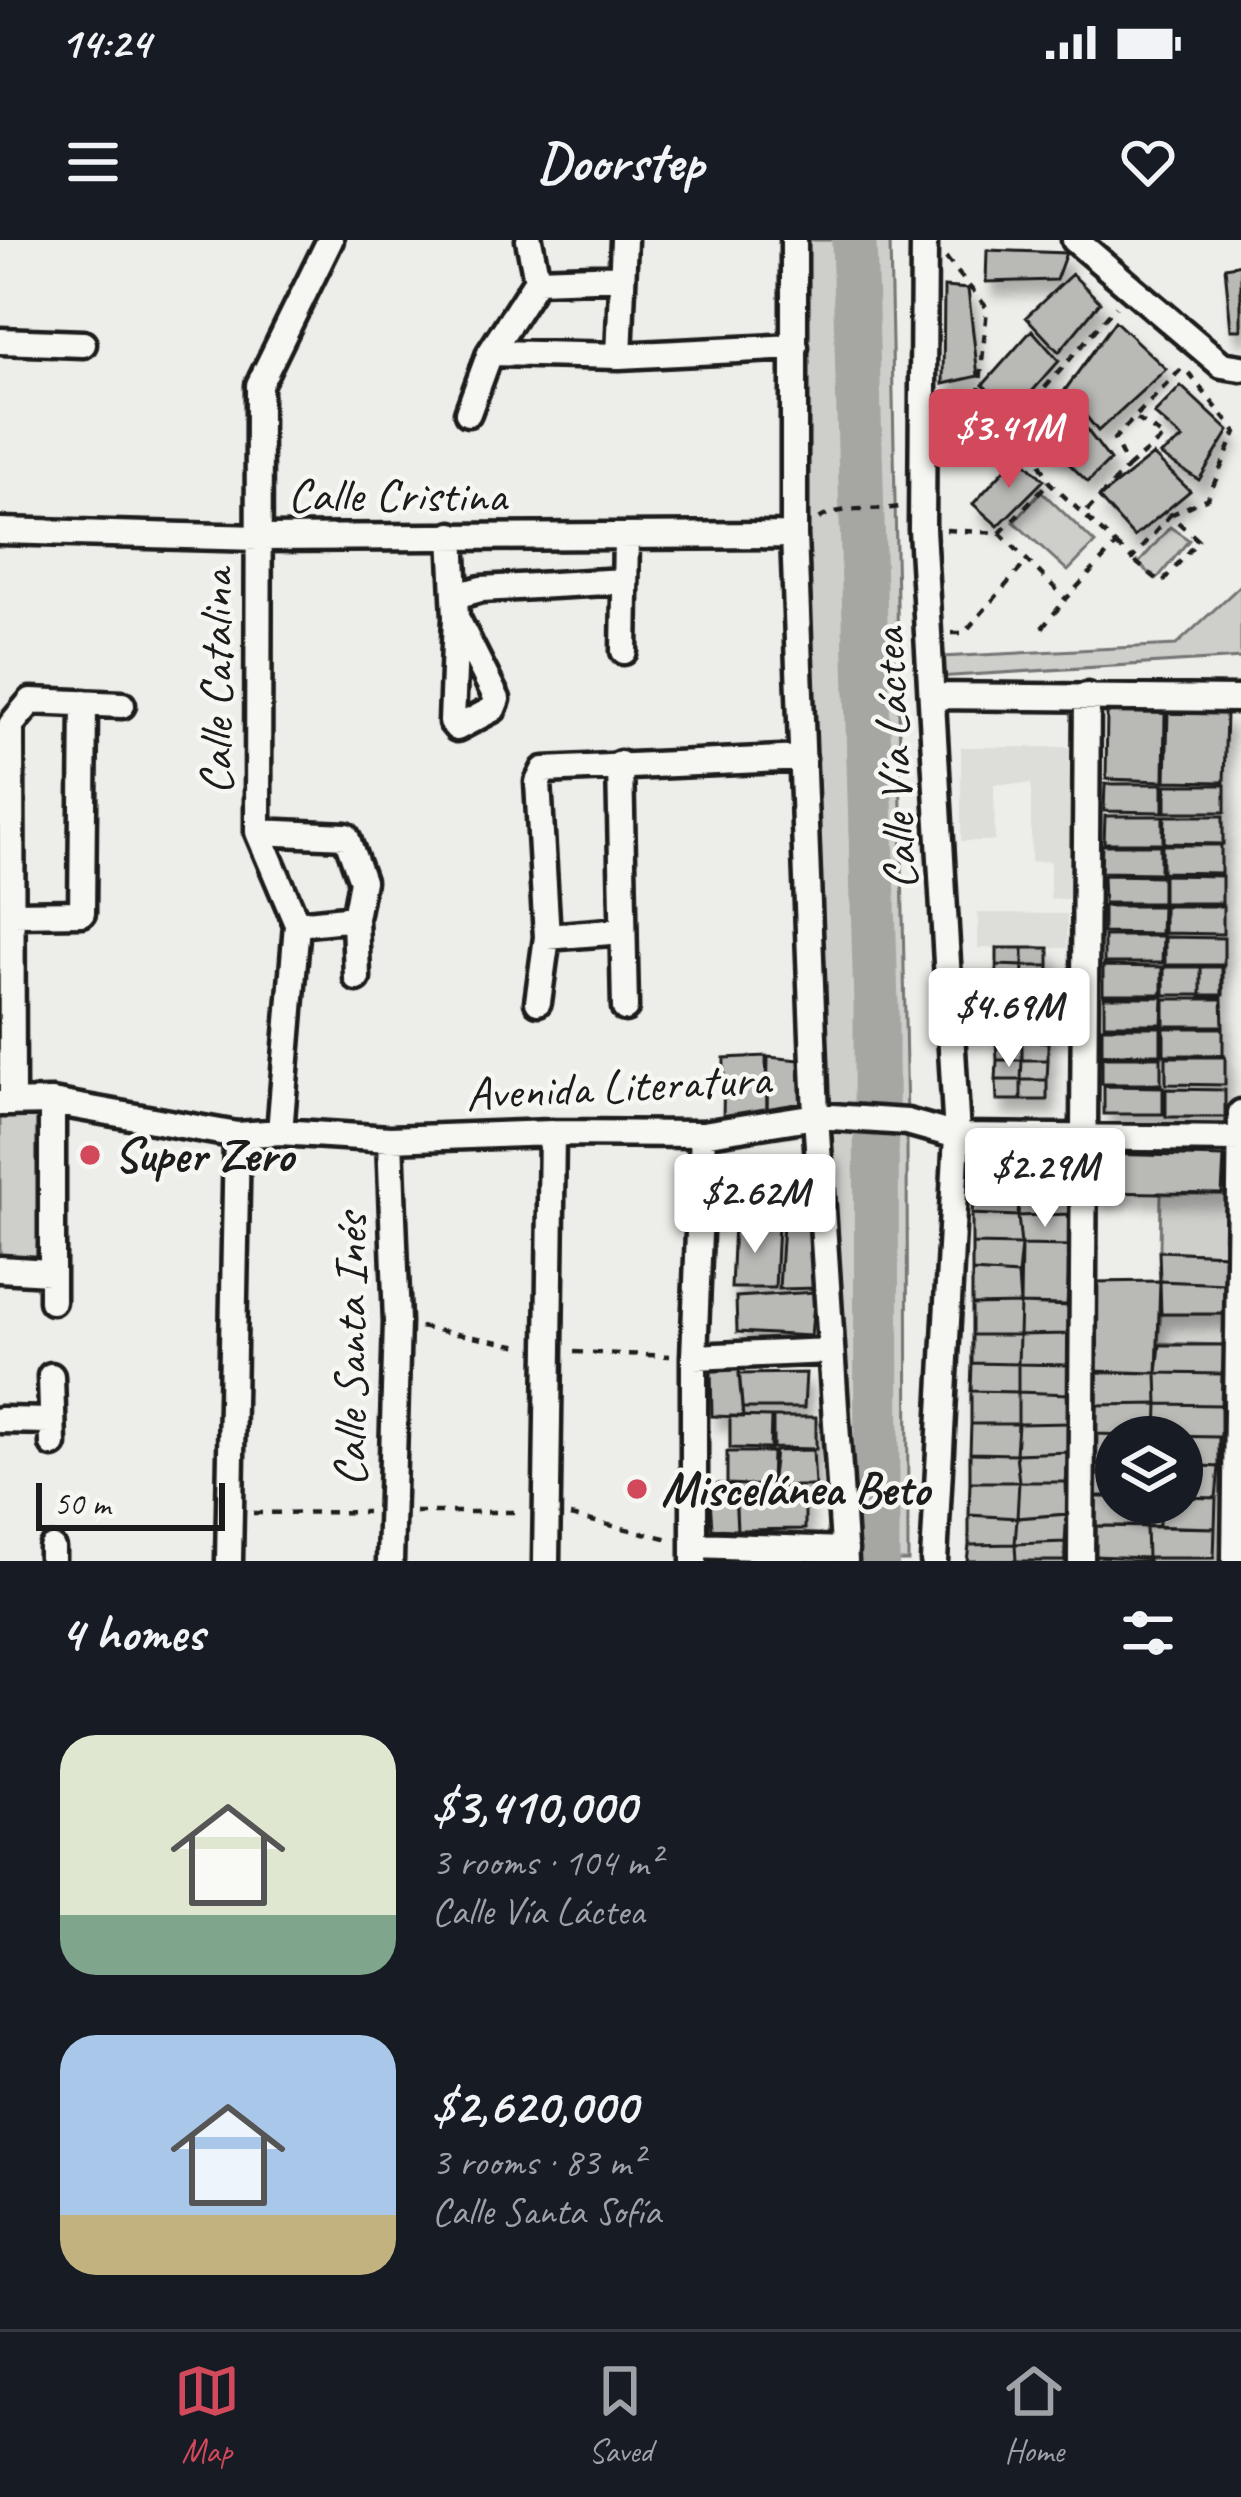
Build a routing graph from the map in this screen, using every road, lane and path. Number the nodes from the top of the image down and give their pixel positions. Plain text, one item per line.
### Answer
1 (330, 240) edge
2 (529, 240) edge
3 (625, 240) edge
4 (794, 240) edge
5 (1075, 240) edge
6 (924, 249) edge
7 (622, 277) junction
8 (537, 280) junction
9 (1132, 288) junction
10 (4, 332) edge
11 (83, 344) dead end
12 (796, 347) junction
13 (490, 353) junction
14 (619, 356) junction
15 (1192, 357) junction
16 (1232, 366) edge
17 (978, 405) junction
18 (946, 409) dead end
19 (468, 413) dead end
20 (1137, 418) junction
21 (1011, 427) junction
22 (1128, 467) junction
23 (1049, 482) junction
24 (831, 511) dead end
25 (1085, 513) junction
26 (1170, 515) junction
27 (923, 516) junction
28 (0, 531) edge
29 (1000, 533) junction
30 (452, 536) junction
31 (794, 536) junction
32 (626, 537) junction
33 (259, 538) junction
34 (1116, 545) junction
35 (1132, 559) junction
36 (1028, 560) junction
37 (624, 581) junction
38 (1066, 599) junction
39 (1042, 628) dead end
40 (928, 634) junction
41 (624, 651) dead end
42 (933, 696) junction
43 (1087, 696) junction
44 (1241, 699) edge
45 (83, 703) junction
46 (122, 705) dead end
47 (803, 758) junction
48 (620, 764) junction
49 (258, 832) junction
50 (13, 914) junction
51 (355, 918) junction
52 (298, 924) junction
53 (623, 931) junction
54 (547, 937) junction
55 (357, 978) dead end
56 (538, 1002) dead end
57 (626, 1008) dead end
58 (52, 1102) junction
59 (6, 1103) edge
60 (1241, 1113) edge
61 (816, 1116) junction
62 (280, 1132) junction
63 (552, 1133) junction
64 (703, 1134) junction
65 (236, 1135) junction
66 (957, 1136) junction
67 (1084, 1138) junction
68 (390, 1139) junction
69 (1241, 1139) edge
70 (0, 1269) edge
71 (49, 1272) junction
72 (52, 1301) dead end
73 (829, 1352) junction
74 (694, 1357) junction
75 (51, 1376) dead end
76 (0, 1420) edge
77 (548, 1511) junction
78 (392, 1512) junction
79 (229, 1513) junction
80 (694, 1553) edge
81 (845, 1555) edge
82 (229, 1561) edge
83 (390, 1561) edge
84 (546, 1561) edge
85 (934, 1561) edge
86 (1081, 1561) edge
87 (1235, 1561) edge

1 - 33 street, Calle Catalina
2 - 8 street
3 - 7 street
4 - 12 street, Calle Vía Láctea
5 - 9 street
6 - 17 path
6 - 27 street, Calle Vía Láctea
7 - 8 street
7 - 14 street
8 - 13 street
9 - 15 street
9 - 21 path
10 - 11 street
12 - 14 street
12 - 31 street, Calle Vía Láctea
13 - 14 street
13 - 19 street
15 - 16 street
15 - 20 path
15 - 26 path
17 - 18 path
17 - 21 path
20 - 22 path
20 - 22 path
21 - 23 path
22 - 25 path
23 - 25 path
23 - 29 path
24 - 27 path
25 - 34 path
26 - 35 path
26 - 35 path
27 - 29 path
27 - 40 street, Calle Vía Láctea
28 - 33 street, Calle Cristina
29 - 36 path
30 - 32 street, Calle Cristina
30 - 33 street, Calle Cristina
30 - 37 street
31 - 32 street, Calle Cristina
31 - 47 street, Calle Vía Láctea
32 - 37 street
33 - 49 street, Calle Catalina
34 - 35 path
34 - 38 path
36 - 38 path
36 - 40 path
37 - 41 street
38 - 39 path
40 - 42 street, Calle Vía Láctea
42 - 43 street
42 - 66 street, Calle Vía Láctea
43 - 44 street
43 - 67 street
45 - 46 street
45 - 50 street
45 - 50 street
47 - 48 street
47 - 61 street, Calle Vía Láctea
48 - 53 street
48 - 54 street
49 - 51 street
49 - 52 street, Calle Catalina
50 - 59 street
51 - 52 street
51 - 55 street
52 - 62 street, Calle Catalina
53 - 54 street
53 - 57 street
54 - 56 street
58 - 59 street, Avenida Literatura
58 - 65 street, Avenida Literatura
58 - 71 street
60 - 69 street
61 - 64 street, Avenida Literatura
61 - 66 street, Avenida Literatura
61 - 73 street, Calle Vía Láctea
62 - 65 street, Avenida Literatura
62 - 68 street, Avenida Literatura
63 - 64 street, Avenida Literatura
63 - 68 street, Avenida Literatura
63 - 77 street
64 - 74 street
65 - 79 street
66 - 67 street, Avenida Literatura
66 - 85 street, Calle Vía Láctea
67 - 69 street, Avenida Literatura
67 - 86 street
68 - 78 street, Calle Santa Inés
69 - 87 street
70 - 71 street
71 - 72 street
73 - 74 street
73 - 81 street, Calle Vía Láctea
74 - 80 street
75 - 76 street
77 - 78 path
77 - 80 path
77 - 84 street
78 - 79 path
78 - 83 street, Calle Santa Inés
79 - 82 street
80 - 81 street

